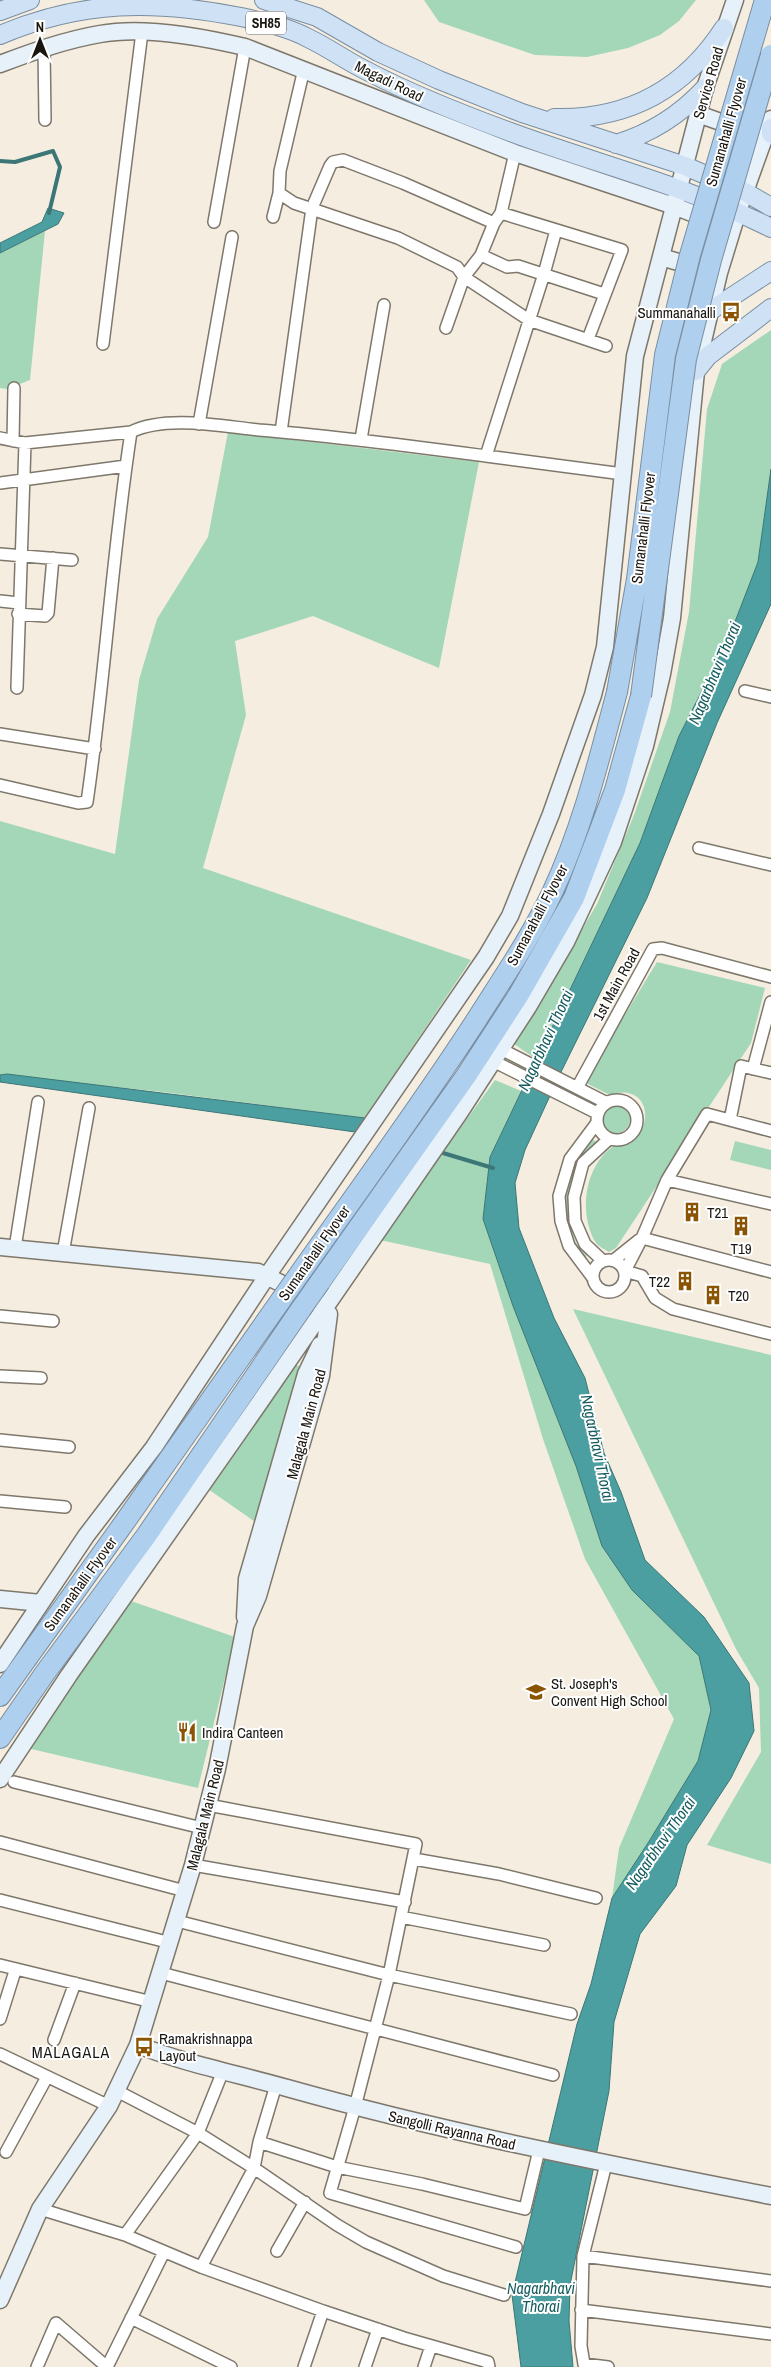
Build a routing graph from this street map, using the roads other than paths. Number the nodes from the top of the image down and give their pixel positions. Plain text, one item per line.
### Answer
1 (30, 0) edge
2 (264, 0) edge
3 (735, 0) edge
4 (764, 0) edge
5 (0, 11) edge
6 (724, 28) junction
7 (142, 32) junction
8 (0, 35) edge
9 (245, 47) junction
10 (44, 48) junction
11 (771, 56) edge
12 (0, 64) edge
13 (304, 69) junction
14 (705, 88) junction
15 (522, 113) junction
16 (698, 114) junction
17 (45, 120) dead end
18 (771, 120) edge
19 (769, 133) edge
20 (616, 144) junction
21 (515, 153) junction
22 (685, 166) junction
23 (680, 188) junction
24 (745, 192) junction
25 (279, 193) junction
26 (674, 206) junction
27 (771, 207) edge
28 (312, 208) junction
29 (738, 211) junction
30 (501, 213) junction
31 (273, 217) dead end
32 (214, 222) dead end
33 (494, 223) junction
34 (771, 228) edge
35 (732, 229) junction
36 (556, 230) junction
37 (232, 237) dead end
38 (481, 255) junction
39 (661, 256) junction
40 (771, 271) edge
41 (719, 273) junction
42 (544, 274) junction
43 (464, 277) junction
44 (604, 294) junction
45 (384, 306) dead end
46 (771, 308) edge
47 (710, 311) junction
48 (529, 320) junction
49 (446, 328) dead end
50 (588, 340) junction
51 (103, 344) dead end
52 (606, 346) dead end
53 (696, 371) junction
54 (14, 388) dead end
55 (199, 424) junction
56 (131, 432) junction
57 (281, 432) junction
58 (0, 438) edge
59 (361, 439) junction
60 (13, 441) junction
61 (25, 443) junction
62 (486, 456) junction
63 (126, 466) junction
64 (623, 474) junction
65 (23, 480) junction
66 (0, 482) edge
67 (0, 554) edge
68 (22, 555) junction
69 (52, 558) junction
70 (72, 560) dead end
71 (0, 601) edge
72 (18, 608) junction
73 (17, 688) dead end
74 (745, 691) dead end
75 (771, 696) edge
76 (0, 734) edge
77 (95, 749) junction
78 (0, 784) edge
79 (699, 848) dead end
80 (771, 865) edge
81 (771, 977) edge
82 (771, 1002) edge
83 (502, 1057) junction
84 (753, 1069) junction
85 (771, 1073) edge
86 (575, 1087) junction
87 (38, 1102) dead end
88 (606, 1102) junction
89 (89, 1108) dead end
90 (596, 1118) junction
91 (730, 1120) junction
92 (771, 1131) edge
93 (609, 1139) junction
94 (667, 1180) junction
95 (771, 1204) edge
96 (642, 1238) junction
97 (8, 1248) edge
98 (63, 1253) junction
99 (608, 1261) junction
100 (625, 1271) junction
101 (771, 1272) edge
102 (267, 1276) junction
103 (593, 1278) junction
104 (325, 1308) junction
105 (0, 1316) edge
106 (53, 1320) dead end
107 (771, 1334) edge
108 (0, 1376) edge
109 (41, 1378) dead end
110 (0, 1440) edge
111 (68, 1447) dead end
112 (0, 1500) edge
113 (65, 1507) dead end
114 (0, 1599) edge
115 (41, 1603) junction
116 (0, 1664) edge
117 (0, 1696) edge
118 (0, 1738) edge
119 (7, 1781) edge
120 (208, 1805) junction
121 (202, 1828) junction
122 (0, 1842) edge
123 (414, 1859) junction
124 (193, 1865) junction
125 (185, 1891) junction
126 (596, 1898) dead end
127 (0, 1900) edge
128 (404, 1902) junction
129 (401, 1917) junction
130 (177, 1921) junction
131 (170, 1943) junction
132 (544, 1944) dead end
133 (0, 1965) edge
134 (15, 1971) junction
135 (162, 1973) junction
136 (389, 1975) junction
137 (75, 1983) junction
138 (152, 2002) junction
139 (570, 2014) dead end
140 (0, 2019) edge
141 (375, 2030) junction
142 (54, 2040) dead end
143 (138, 2045) junction
144 (0, 2054) edge
145 (223, 2071) junction
146 (553, 2075) dead end
147 (48, 2077) junction
148 (276, 2085) junction
149 (117, 2091) junction
150 (109, 2106) junction
151 (355, 2107) junction
152 (198, 2133) junction
153 (259, 2142) junction
154 (541, 2150) junction
155 (6, 2152) dead end
156 (602, 2164) junction
157 (338, 2167) junction
158 (254, 2168) junction
159 (330, 2193) junction
160 (771, 2196) edge
161 (305, 2202) junction
162 (40, 2209) junction
163 (320, 2213) junction
164 (125, 2235) junction
165 (516, 2247) dead end
166 (277, 2251) dead end
167 (164, 2252) junction
168 (582, 2256) junction
169 (201, 2267) junction
170 (771, 2281) edge
171 (2, 2292) edge
172 (504, 2295) dead end
173 (581, 2310) junction
174 (323, 2311) junction
175 (131, 2318) junction
176 (378, 2329) junction
177 (771, 2334) edge
178 (431, 2346) junction
179 (584, 2366) edge
180 (37, 2367) edge
181 (231, 2367) edge
182 (304, 2367) edge
183 (365, 2367) edge
184 (424, 2367) edge
185 (489, 2367) edge
186 (608, 2367) edge

1 - 5 main road
2 - 15 main road, Magadi Road / SH85
3 - 6 street, Service Road
4 - 117 highway, Sumanahalli Flyover, bridge
6 - 14 street, Service Road
6 - 15 main road
7 - 9 street, Magadi Road
7 - 10 street, Magadi Road
7 - 51 street
8 - 23 main road, Magadi Road / SH85
9 - 13 street, Magadi Road
9 - 32 street
10 - 12 street, Magadi Road
10 - 17 street
11 - 118 highway, Sumanahalli Flyover, bridge
13 - 21 street, Magadi Road
13 - 25 street
14 - 16 street, Service Road
14 - 20 main road
15 - 20 main road, Magadi Road / SH85
16 - 19 street
16 - 22 street, Service Road
18 - 19 street
19 - 24 street
20 - 22 main road, Magadi Road / SH85
21 - 26 street, Magadi Road
21 - 30 street
22 - 23 street, Service Road
22 - 24 main road, Magadi Road / SH85
23 - 26 street, Service Road
23 - 29 main road, Magadi Road / SH85
24 - 27 main road, Magadi Road / SH85
24 - 29 street
25 - 28 street
25 - 31 street
26 - 35 street, Magadi Road
26 - 39 street, Service Road
28 - 33 street
28 - 43 street
28 - 57 street
29 - 34 main road, Magadi Road / SH85
29 - 35 street
30 - 33 street
30 - 36 street
33 - 38 street
35 - 41 street
36 - 42 street
36 - 44 street
37 - 55 street
38 - 42 street
38 - 43 street
39 - 41 street
39 - 64 street, Service Road
40 - 47 main road
41 - 47 street
42 - 44 street
42 - 48 street
43 - 48 street
43 - 49 street
44 - 50 street
45 - 59 street
46 - 53 main road
47 - 53 street
48 - 50 street
48 - 62 street
50 - 52 street
53 - 83 street
54 - 60 street
55 - 56 street
55 - 57 street
56 - 61 street
56 - 63 street
57 - 59 street
58 - 60 street
59 - 62 street
60 - 61 street
61 - 65 street
62 - 64 street
63 - 65 street
63 - 77 street
64 - 102 street, Service Road
65 - 66 street
65 - 68 street
67 - 68 street
68 - 69 street
68 - 72 street
69 - 70 street
69 - 72 street
71 - 72 street
72 - 73 street
74 - 75 street
76 - 77 street
77 - 78 street
79 - 80 street
81 - 86 street, 1st Main Road
82 - 84 street
83 - 86 street
83 - 90 street
83 - 104 street
84 - 85 street
84 - 91 street
86 - 88 street
87 - 97 street
88 - 90 street
88 - 93 street
89 - 98 street
90 - 93 street
90 - 103 street
91 - 92 street
91 - 94 street
93 - 99 street
94 - 95 street
94 - 96 street
96 - 99 street
96 - 100 street
96 - 101 street
97 - 98 street
98 - 102 street
99 - 100 street
99 - 103 street
100 - 103 street
100 - 107 street
102 - 104 street
102 - 115 street, Service Road
104 - 119 street
104 - 120 street, Malagala Main Road
105 - 106 street
108 - 109 street
110 - 111 street
112 - 113 street
114 - 115 street
115 - 116 street, Service Road
119 - 121 street
120 - 121 street, Malagala Main Road
120 - 123 street
121 - 124 street, Malagala Main Road
122 - 125 street
123 - 126 street
123 - 128 street
124 - 125 street, Malagala Main Road
124 - 128 street
125 - 130 street, Malagala Main Road
127 - 131 street
128 - 129 street
129 - 132 street
129 - 136 street
130 - 131 street, Malagala Main Road
130 - 136 street
131 - 135 street, Malagala Main Road
133 - 134 street
134 - 137 street
134 - 140 street
135 - 138 street, Malagala Main Road
135 - 141 street
136 - 139 street
136 - 141 street
137 - 138 street
137 - 142 street
138 - 143 street, Malagala Main Road
141 - 146 street
141 - 151 street
143 - 145 street, Sangolli Rayanna Road
143 - 149 street, Malagala Main Road
144 - 147 street
145 - 148 street, Sangolli Rayanna Road
145 - 152 street
147 - 150 street
147 - 155 street
148 - 151 street, Sangolli Rayanna Road
148 - 153 street
149 - 150 street, Malagala Main Road
149 - 152 street
150 - 162 street, Malagala Main Road
151 - 154 street, Sangolli Rayanna Road
151 - 157 street
152 - 158 street
152 - 164 street
153 - 157 street
153 - 158 street
154 - 156 street, Sangolli Rayanna Road
154 - 157 street
156 - 160 street, Sangolli Rayanna Road
156 - 168 street
157 - 159 street
158 - 161 street
158 - 169 street
159 - 163 street
159 - 165 street
161 - 163 street
161 - 166 street
162 - 164 street
162 - 171 street, Malagala Main Road
163 - 172 street
164 - 167 street
167 - 169 street
167 - 175 street
168 - 170 street
168 - 173 street
169 - 174 street
173 - 177 street
173 - 179 street
174 - 176 street
174 - 182 street
175 - 180 street
175 - 181 street
176 - 178 street
176 - 183 street
178 - 184 street
178 - 185 street
179 - 186 street

